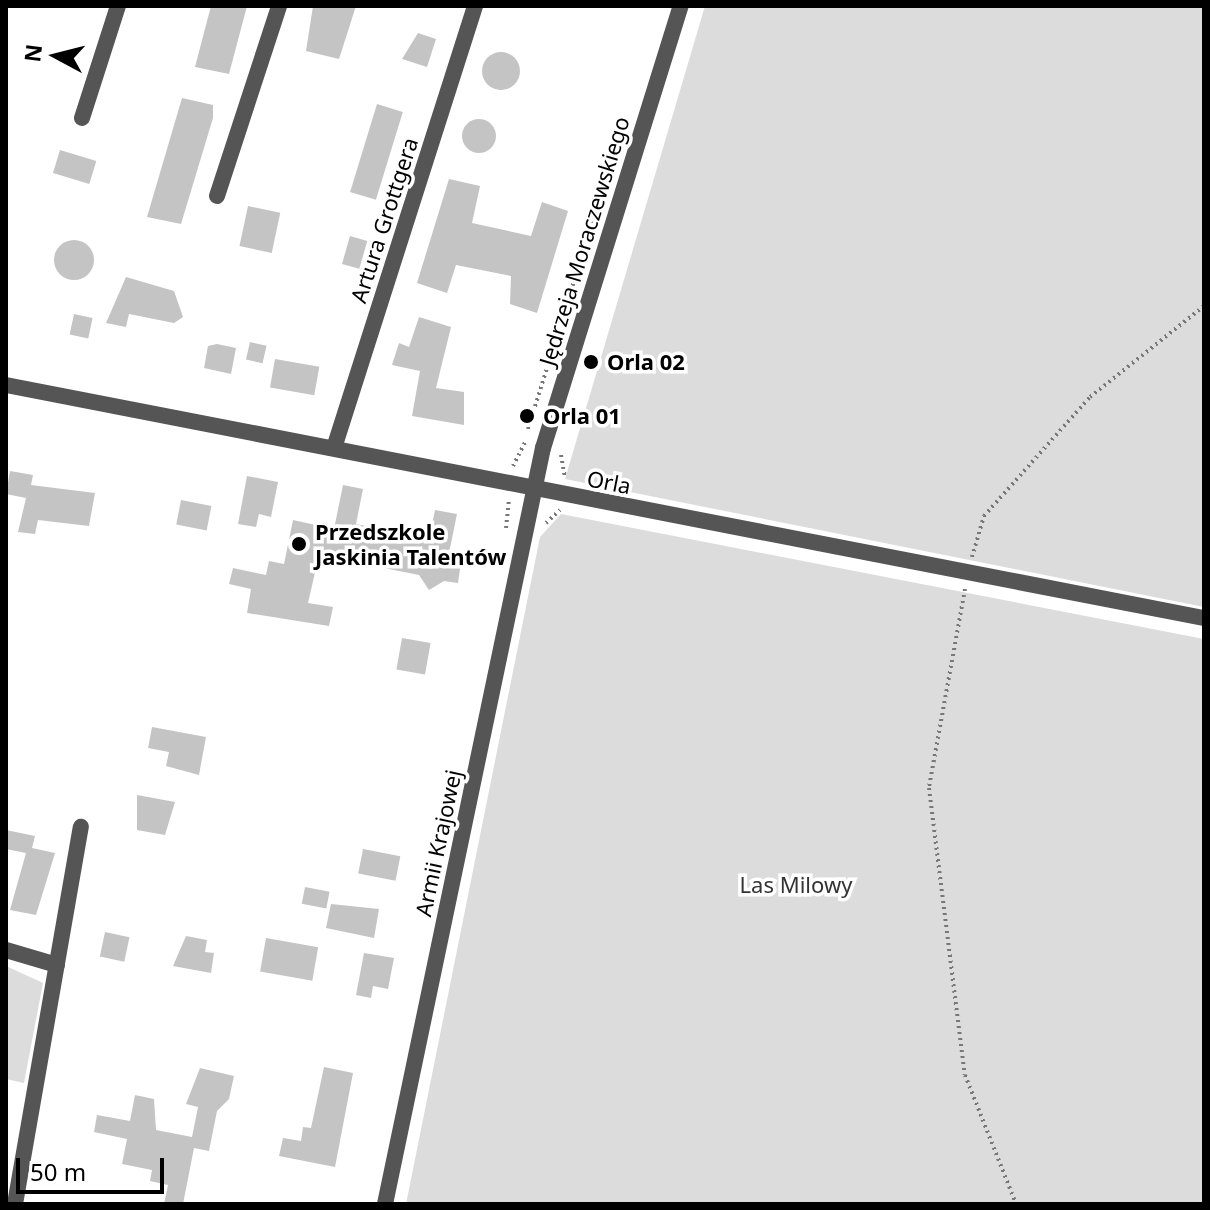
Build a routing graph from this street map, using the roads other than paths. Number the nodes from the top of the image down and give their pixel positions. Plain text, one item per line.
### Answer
1 (118, 6) edge
2 (279, 6) edge
3 (475, 6) edge
4 (681, 6) edge
5 (82, 118) dead end
6 (217, 196) dead end
7 (6, 385) edge
8 (334, 448) junction
9 (534, 490) junction
10 (1204, 618) edge
11 (81, 827) dead end
12 (6, 950) edge
13 (57, 965) junction
14 (12, 1182) edge
15 (15, 1204) edge
16 (385, 1204) edge

1 - 5 street
2 - 6 street
3 - 8 street, Artura Grottgera
4 - 9 street, Jędrzeja Moraczewskiego
7 - 8 street, Orla
8 - 9 street, Orla
9 - 10 street, Orla
9 - 16 street, Armii Krajowej
11 - 13 street
12 - 13 street
13 - 14 street
14 - 15 street

